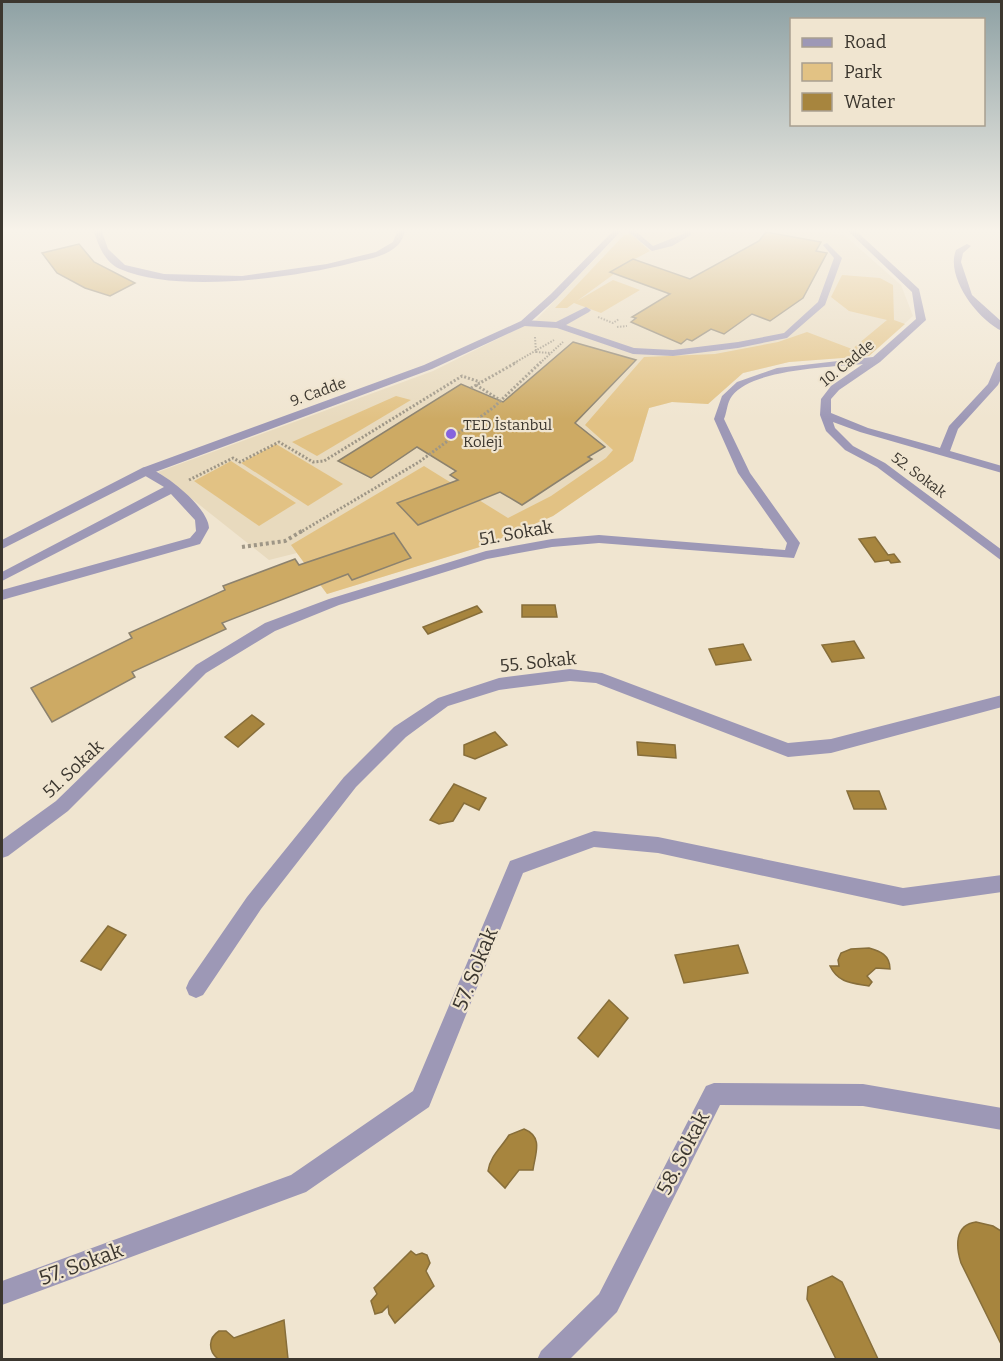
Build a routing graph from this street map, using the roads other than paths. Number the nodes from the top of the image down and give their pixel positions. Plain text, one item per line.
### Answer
1 (558, 293) edge
2 (826, 293) edge
3 (916, 293) edge
4 (967, 293) edge
5 (586, 310) dead end
6 (524, 323) junction
7 (558, 325) junction
8 (1002, 328) edge
9 (876, 360) junction
10 (1002, 363) edge
11 (825, 415) junction
12 (944, 453) junction
13 (146, 471) junction
14 (1002, 471) edge
15 (172, 488) junction
16 (2, 545) edge
17 (1002, 557) edge
18 (2, 578) edge
19 (2, 595) edge
20 (1002, 701) edge
21 (2, 850) edge
22 (1002, 883) edge
23 (196, 988) dead end
24 (1002, 1119) edge
25 (2, 1293) edge
26 (550, 1359) edge

1 - 6 street, 9. Cadde
2 - 7 street
3 - 9 street, 10. Cadde
4 - 8 street
5 - 7 street
6 - 7 street
6 - 13 street, 9. Cadde
9 - 11 street, 10. Cadde
9 - 21 street, 51. Sokak
10 - 12 street
11 - 12 street, 10. Cadde
11 - 17 street, 52. Sokak
12 - 14 street, 10. Cadde
13 - 15 street
13 - 16 street, 9. Cadde
15 - 18 street
15 - 19 street
20 - 23 street, 55. Sokak
22 - 25 street, 57. Sokak
24 - 26 street, 58. Sokak

